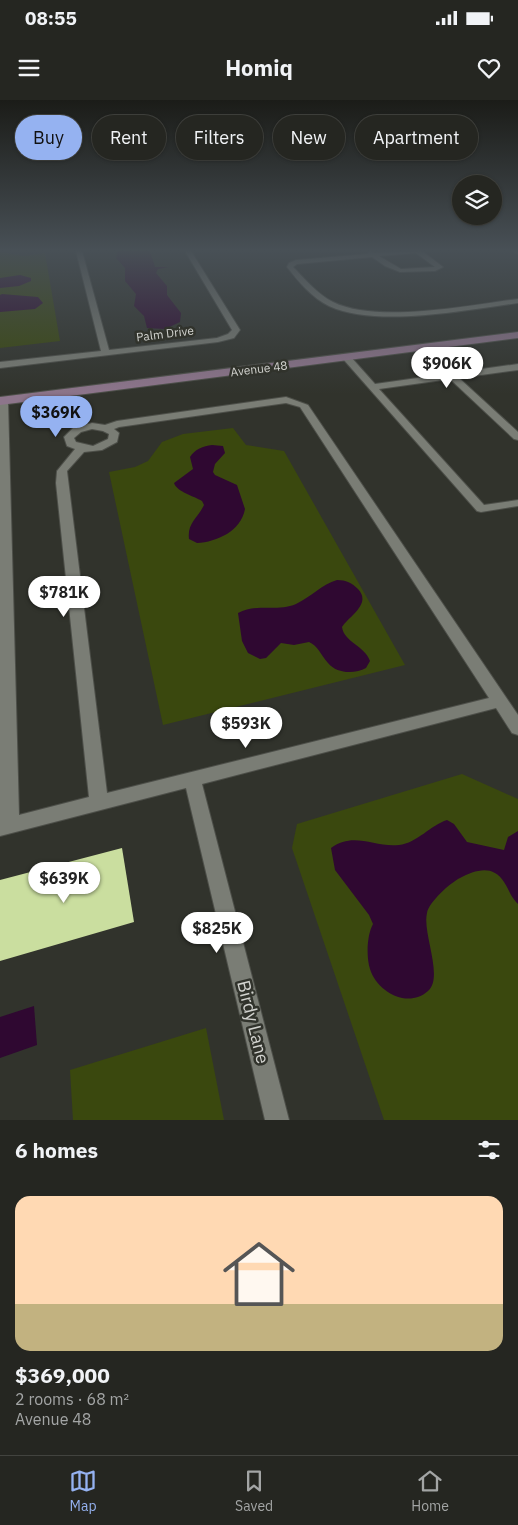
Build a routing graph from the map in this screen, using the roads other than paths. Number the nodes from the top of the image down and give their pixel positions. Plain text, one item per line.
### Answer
1 (92, 299) edge
2 (217, 299) edge
3 (322, 299) edge
4 (518, 301) edge
5 (518, 335) edge
6 (106, 353) junction
7 (347, 358) junction
8 (0, 365) edge
9 (518, 367) edge
10 (452, 376) junction
11 (373, 387) junction
12 (1, 401) edge
13 (106, 428) junction
14 (518, 437) edge
15 (81, 449) junction
16 (518, 503) edge
17 (500, 701) junction
18 (518, 728) edge
19 (192, 779) junction
20 (99, 803) junction
21 (5, 827) edge
22 (277, 1120) edge

1 - 6 street
2 - 6 street, Palm Drive
3 - 4 street
5 - 7 main road, Avenue 48
6 - 8 street, Palm Drive
7 - 11 street
7 - 12 main road, Avenue 48
9 - 10 street
10 - 11 street
10 - 14 street
11 - 16 street
12 - 21 street
13 - 15 street
13 - 15 street
13 - 17 street
15 - 20 street
17 - 18 street
17 - 19 street
19 - 20 street
19 - 22 street, Birdy Lane
20 - 21 street

